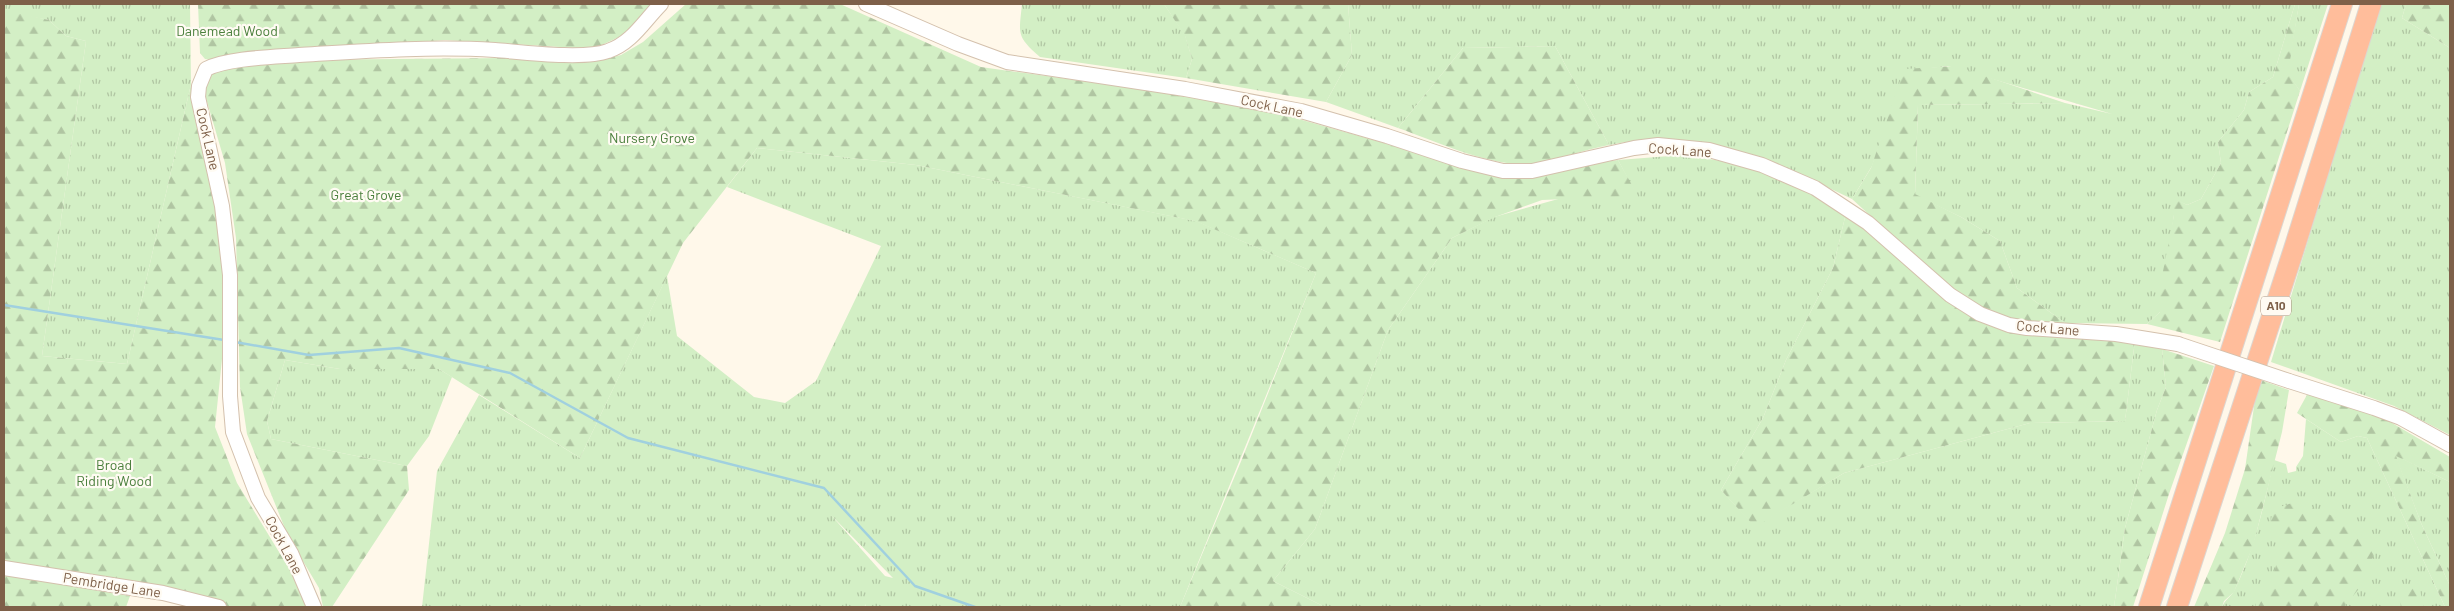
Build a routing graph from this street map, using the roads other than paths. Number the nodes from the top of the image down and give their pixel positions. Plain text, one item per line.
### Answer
1 (661, 4) edge
2 (866, 4) edge
3 (2342, 4) edge
4 (2371, 4) edge
5 (2450, 444) edge
6 (4, 568) edge
7 (219, 607) edge
8 (314, 607) edge
9 (2149, 607) edge
10 (2177, 607) edge

1 - 8 street, Cock Lane
2 - 5 street, Cock Lane, bridge
3 - 9 highway, A10
4 - 10 highway, A10
6 - 7 street, Pembridge Lane

